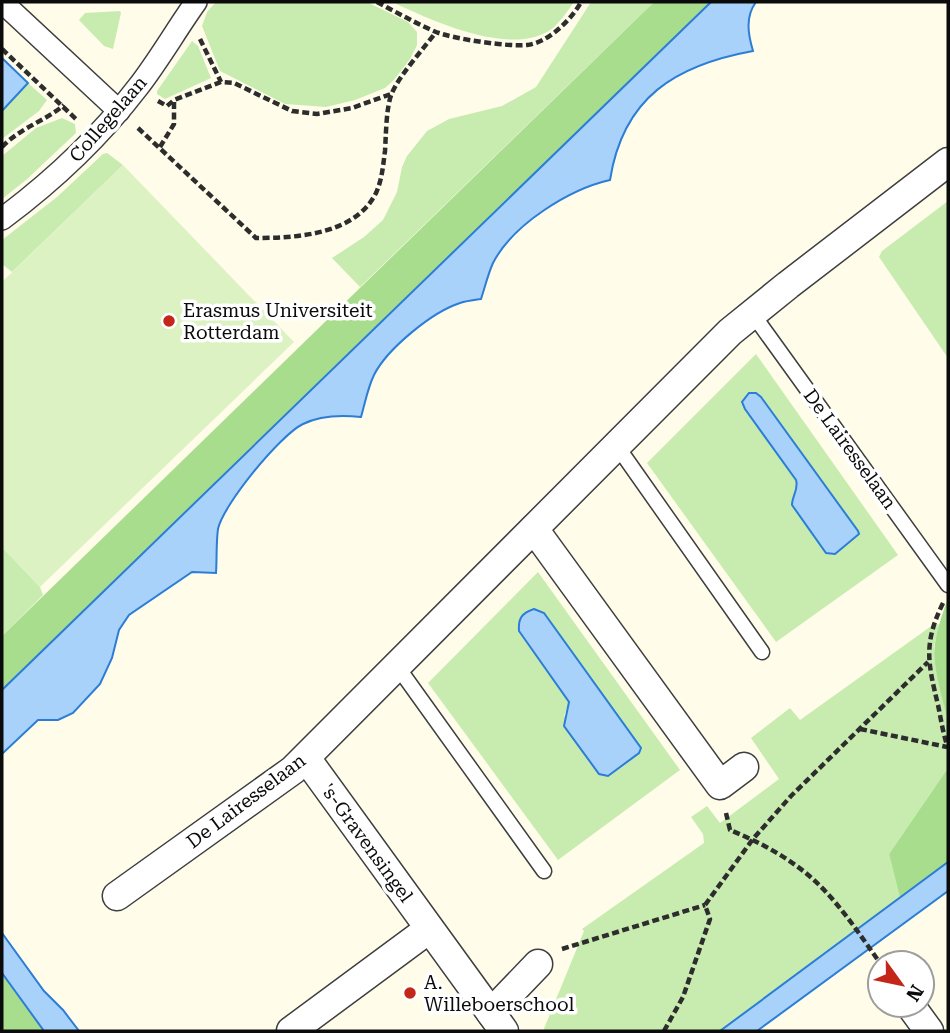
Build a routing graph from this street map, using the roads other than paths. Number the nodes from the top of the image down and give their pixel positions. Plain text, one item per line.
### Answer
1 (2, 2) edge
2 (192, 8) edge
3 (119, 111) junction
4 (948, 162) edge
5 (2, 219) edge
6 (752, 313) junction
7 (617, 446) junction
8 (534, 529) junction
9 (948, 585) edge
10 (762, 652) dead end
11 (397, 666) junction
12 (306, 758) junction
13 (744, 766) dead end
14 (544, 871) dead end
15 (117, 896) dead end
16 (429, 929) junction
17 (538, 964) road end
18 (497, 1022) edge
19 (291, 1031) edge

1 - 3 street
2 - 3 street, Collegelaan
3 - 5 street, Collegelaan
4 - 6 street, De Lairesselaan
6 - 7 street, De Lairesselaan
6 - 9 lane, De Lairesselaan
7 - 8 street, De Lairesselaan
7 - 10 lane
8 - 11 street, De Lairesselaan
8 - 13 street
11 - 12 street, De Lairesselaan
11 - 14 lane
12 - 15 street, De Lairesselaan
12 - 16 street, 's-Gravensingel
16 - 18 street, 's-Gravensingel
16 - 19 street
17 - 18 street, 's-Gravensingel

